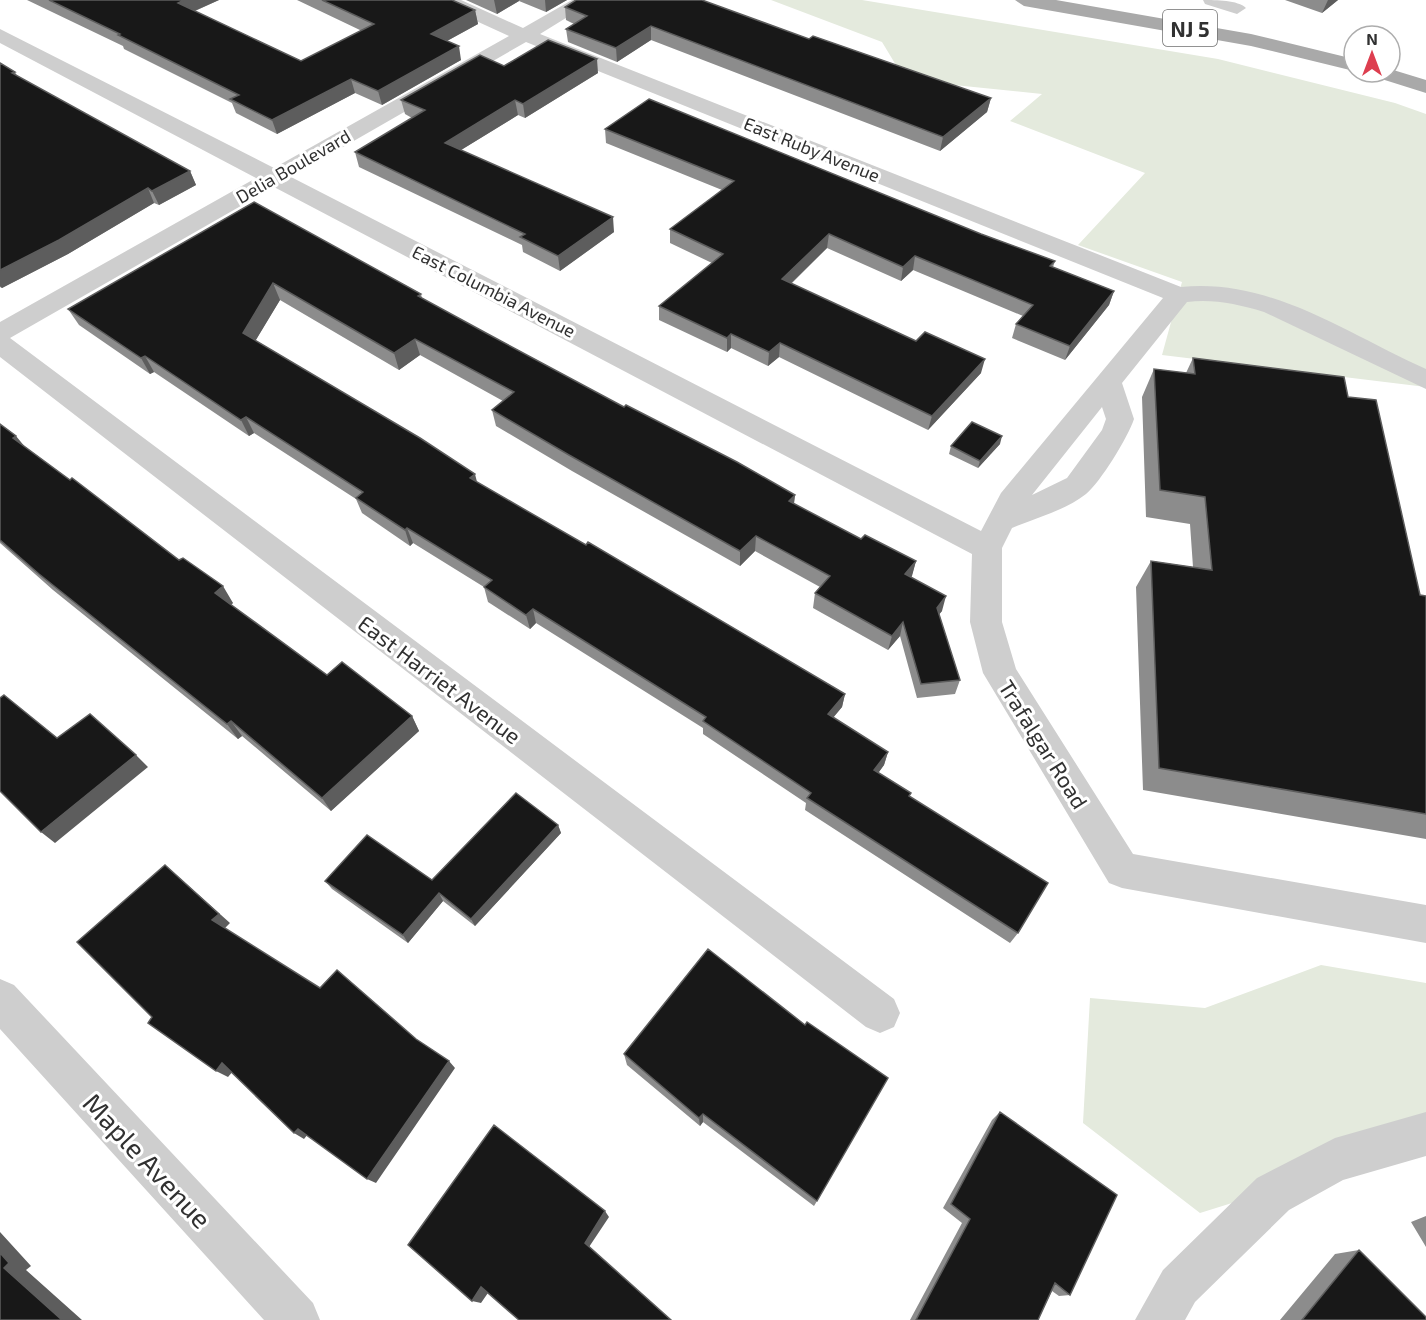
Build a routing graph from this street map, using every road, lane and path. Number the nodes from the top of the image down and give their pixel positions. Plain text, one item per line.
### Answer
1 (446, 0) edge
2 (586, 0) edge
3 (1024, 0) edge
4 (1212, 0) edge
5 (1237, 8) dead end
6 (0, 35) edge
7 (524, 35) junction
8 (1342, 62) edge
9 (1402, 79) edge
10 (1426, 87) edge
11 (273, 177) junction
12 (1179, 295) junction
13 (0, 333) edge
14 (0, 345) edge
15 (1426, 380) edge
16 (1108, 382) junction
17 (994, 534) junction
18 (1426, 924) edge
19 (0, 999) edge
20 (880, 1013) dead end
21 (1426, 1134) edge
22 (296, 1320) edge
23 (1158, 1320) edge

1 - 7 street, East Ruby Avenue
2 - 7 street, Delia Boulevard
3 - 8 main road, NJ 5
4 - 5 street
6 - 11 street, East Columbia Avenue
7 - 11 street, Delia Boulevard
7 - 12 street, East Ruby Avenue
9 - 10 main road
11 - 13 street, Delia Boulevard
11 - 17 street, East Columbia Avenue
12 - 15 street
12 - 16 street
14 - 20 street, East Harriet Avenue
16 - 17 street
16 - 17 street
17 - 18 street, Trafalgar Road
19 - 22 street, Maple Avenue
21 - 23 street

